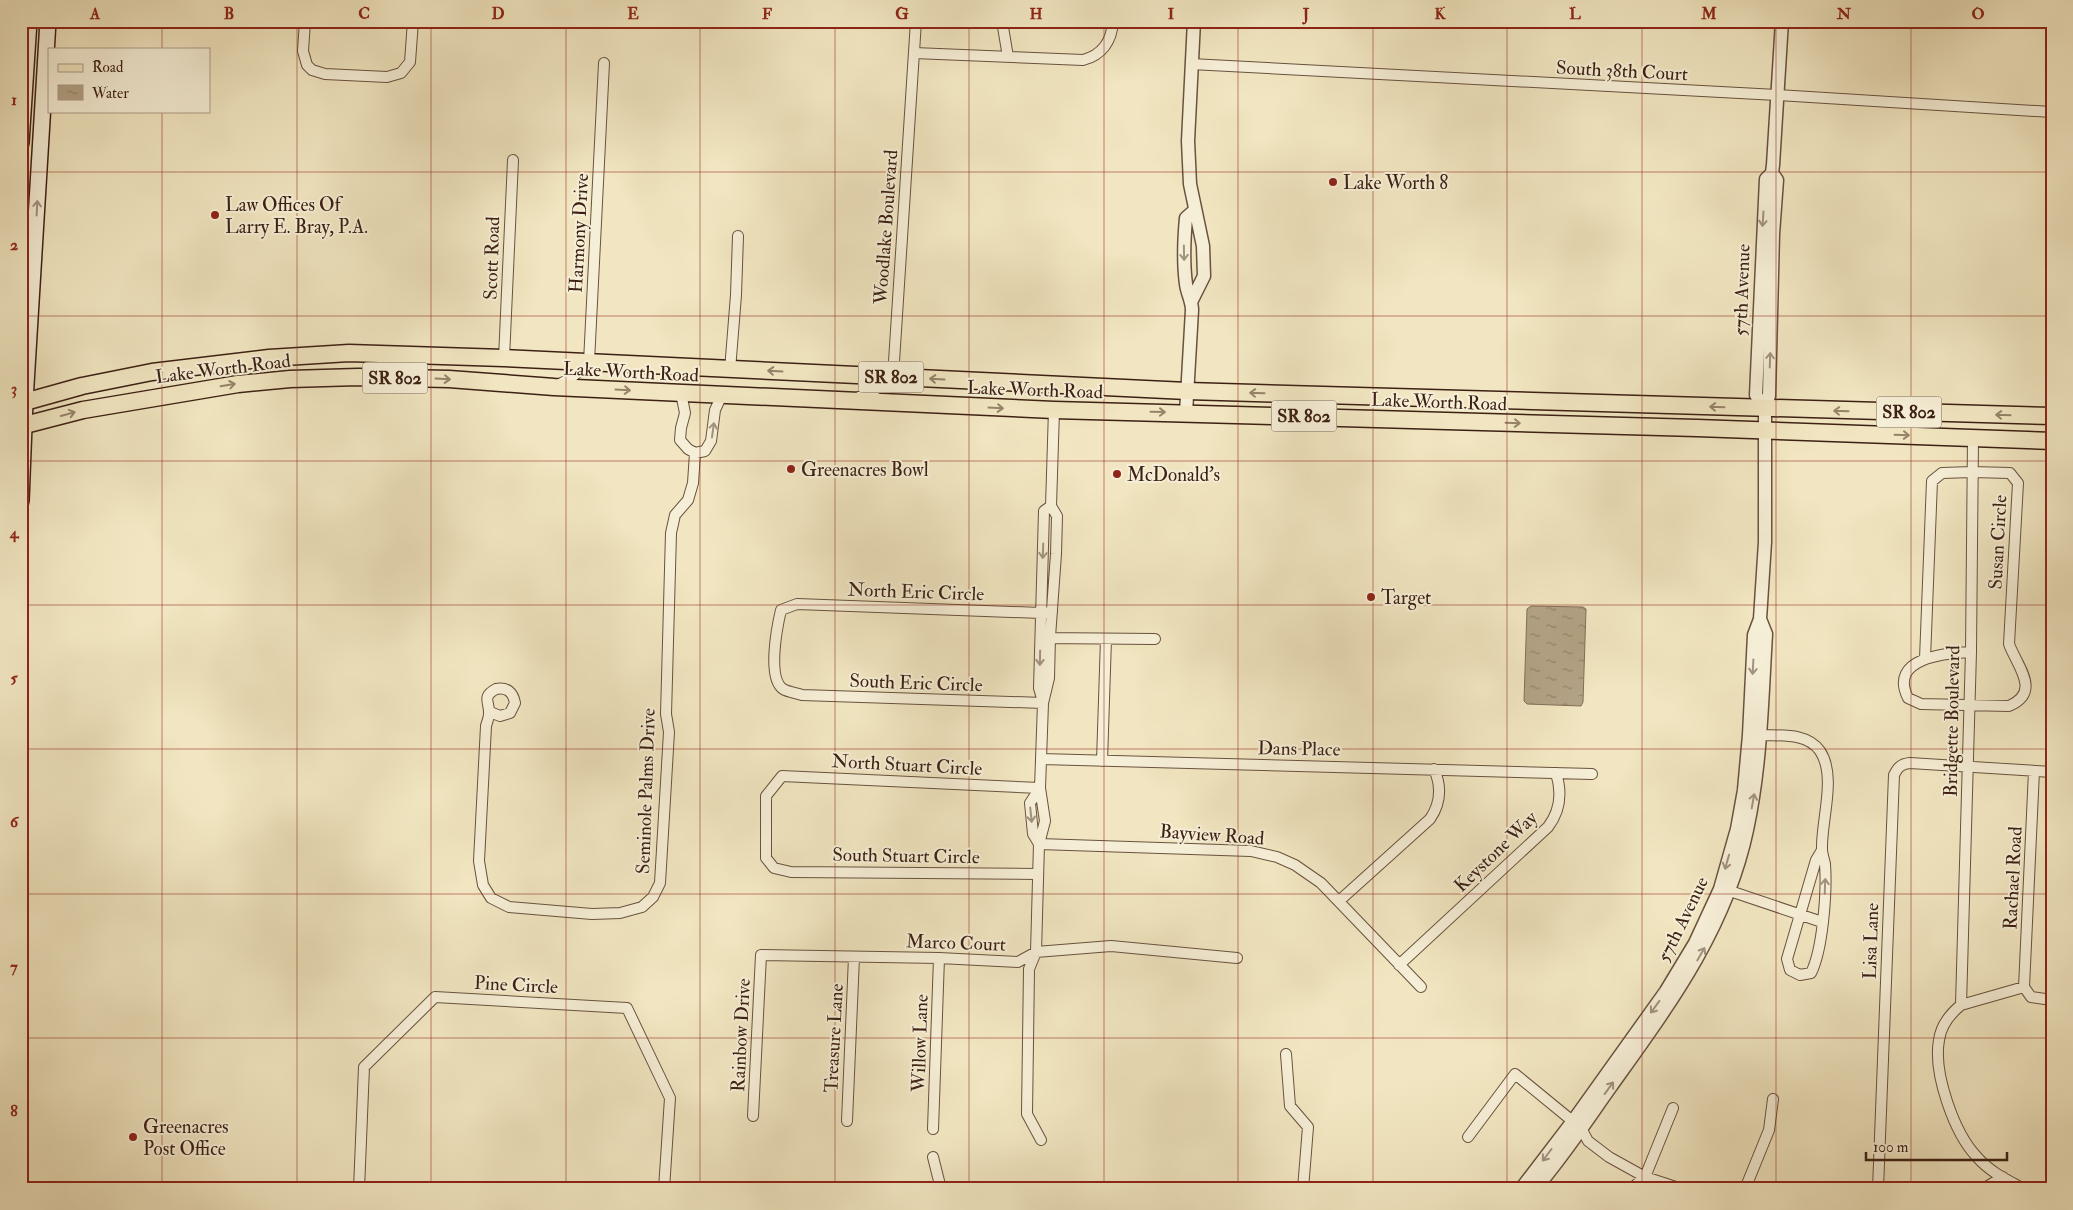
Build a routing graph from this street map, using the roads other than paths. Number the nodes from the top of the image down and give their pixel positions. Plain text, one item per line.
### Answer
1 (29, 21) edge
2 (48, 21) edge
3 (305, 21) edge
4 (413, 21) edge
5 (916, 21) edge
6 (1002, 21) edge
7 (1113, 21) edge
8 (1194, 21) edge
9 (1782, 21) edge
10 (914, 53) junction
11 (1008, 58) junction
12 (604, 63) dead end
13 (1191, 64) junction
14 (1777, 95) junction
15 (2052, 112) edge
16 (21, 143) edge
17 (513, 160) dead end
18 (1195, 210) junction
19 (738, 236) dead end
20 (1192, 300) junction
21 (504, 358) junction
22 (589, 362) junction
23 (730, 370) junction
24 (893, 377) junction
25 (326, 378) junction
26 (554, 387) junction
27 (596, 389) junction
28 (1187, 391) junction
29 (681, 393) junction
30 (722, 395) junction
31 (1476, 400) junction
32 (842, 401) junction
33 (23, 402) edge
34 (1585, 403) junction
35 (1765, 409) junction
36 (1054, 410) junction
37 (1186, 413) junction
38 (2052, 416) edge
39 (1345, 418) junction
40 (1473, 422) junction
41 (23, 426) edge
42 (1766, 432) junction
43 (1973, 438) junction
44 (2048, 440) edge
45 (695, 453) junction
46 (1972, 472) junction
47 (21, 501) edge
48 (1051, 506) junction
49 (1052, 612) junction
50 (1041, 613) junction
51 (1760, 619) junction
52 (1045, 638) junction
53 (1106, 638) junction
54 (1155, 639) dead end
55 (1971, 652) junction
56 (1925, 659) junction
57 (789, 691) joint
58 (1043, 703) junction
59 (1970, 705) junction
60 (490, 712) dead end
61 (1760, 736) junction
62 (1041, 760) junction
63 (1102, 761) junction
64 (1968, 767) junction
65 (1434, 769) junction
66 (2034, 771) junction
67 (2052, 772) edge
68 (1556, 773) junction
69 (1592, 774) dead end
70 (1040, 788) junction
71 (1039, 844) junction
72 (1822, 850) junction
73 (774, 868) joint
74 (1038, 874) junction
75 (1730, 891) junction
76 (1339, 901) junction
77 (1800, 915) junction
78 (1822, 922) junction
79 (1036, 952) junction
80 (761, 955) joint
81 (854, 957) junction
82 (939, 958) junction
83 (1237, 958) dead end
84 (1399, 965) junction
85 (1421, 987) dead end
86 (2024, 987) junction
87 (2052, 1000) edge
88 (1961, 1005) junction
89 (1286, 1054) dead end
90 (1773, 1099) dead end
91 (1673, 1108) dead end
92 (753, 1116) dead end
93 (847, 1121) dead end
94 (1577, 1124) junction
95 (933, 1128) dead end
96 (1468, 1137) dead end
97 (1041, 1140) dead end
98 (933, 1157) dead end
99 (1646, 1177) junction
100 (2003, 1177) junction
101 (359, 1189) edge
102 (664, 1189) edge
103 (940, 1189) edge
104 (1303, 1189) edge
105 (1521, 1189) edge
106 (1535, 1189) edge
107 (1631, 1189) edge
108 (1682, 1189) edge
109 (1745, 1189) edge
110 (1878, 1189) edge
111 (1983, 1189) edge
112 (2024, 1189) edge

1 - 16 main road
33 -> 2 main road
3 - 4 street
5 - 10 street, Woodlake Boulevard
6 - 11 street
7 - 11 street
8 - 13 street
9 - 14 street, 57th Avenue
10 - 11 street
10 - 24 street, Woodlake Boulevard
12 - 22 street, Harmony Drive
13 - 14 street, South 38th Court
13 - 18 street
14 - 15 street, South 38th Court
14 - 35 street, 57th Avenue
17 - 21 street, Scott Road
18 - 20 street
18 -> 20 street
19 - 23 street
20 - 28 street
21 - 22 main road, Lake Worth Road / SR 802
21 - 25 main road
21 - 33 main road, Lake Worth Road / SR 802
22 - 23 main road, Lake Worth Road / SR 802
22 - 26 street
24 -> 23 main road, Lake Worth Road / SR 802
23 - 27 main road
28 -> 24 main road, Lake Worth Road / SR 802
24 - 32 street
25 -> 26 main road, Lake Worth Road / SR 802
41 -> 25 main road, Lake Worth Road / SR 802
26 - 27 main road, Lake Worth Road / SR 802
27 -> 29 main road, Lake Worth Road / SR 802
31 -> 28 main road, Lake Worth Road / SR 802
28 - 37 street
29 - 30 main road, Lake Worth Road / SR 802
29 - 45 street
30 - 32 main road, Lake Worth Road / SR 802
45 -> 30 street
31 - 34 main road, Lake Worth Road / SR 802
31 - 39 main road
32 -> 36 main road, Lake Worth Road / SR 802
33 - 41 main road
35 -> 34 main road, Lake Worth Road / SR 802
34 - 40 main road
38 -> 35 main road, Lake Worth Road / SR 802
35 - 42 street, 57th Avenue
36 -> 37 main road, Lake Worth Road / SR 802
36 - 48 street
37 - 39 main road, Lake Worth Road / SR 802
39 - 40 main road, Lake Worth Road / SR 802
40 -> 42 main road, Lake Worth Road / SR 802
41 - 47 main road
42 -> 43 main road, Lake Worth Road / SR 802
42 - 51 street, 57th Avenue
43 - 44 main road, Lake Worth Road / SR 802
43 - 46 street, Bridgette Boulevard
45 - 60 street, Seminole Palms Drive
46 - 55 street, Bridgette Boulevard
46 - 56 street, Susan Circle
46 - 59 street, Susan Circle
48 - 49 street
48 -> 50 street
49 - 50 street, North Eric Circle
49 - 52 street
50 - 52 street
50 - 57 street, North Eric Circle
51 - 61 street, 57th Avenue
51 -> 94 street, 57th Avenue
52 - 53 street
52 - 58 street
53 - 54 street
53 - 63 street
55 - 56 street
55 - 59 street, Bridgette Boulevard
56 - 59 street
57 - 58 street, South Eric Circle
58 - 62 street
59 - 64 street, Bridgette Boulevard
61 - 72 street
75 -> 61 street, 57th Avenue
62 - 63 street, Dans Place
62 - 70 street
63 - 65 street, Dans Place
64 - 66 street
64 - 88 street, Bridgette Boulevard
64 - 110 street, Lisa Lane
65 - 68 street, Dans Place
65 - 76 street
66 - 67 street
66 - 86 street, Rachael Road
68 - 69 street
68 - 84 street, Keystone Way
70 - 71 street
70 - 73 street, North Stuart Circle
71 - 74 street
71 - 76 street, Bayview Road
72 - 77 street
78 -> 72 street
73 - 74 street, South Stuart Circle
74 - 79 street
75 - 77 street
94 -> 75 street, 57th Avenue
76 - 84 street, Bayview Road
77 - 78 street
77 - 78 street
79 - 82 street, Marco Court
79 - 83 street, Marco Court
79 - 97 street
80 - 81 street, Marco Court
80 - 92 street, Rainbow Drive
81 - 82 street, Marco Court
81 - 93 street, Treasure Lane
82 - 95 street, Willow Lane
84 - 85 street, Bayview Road
86 - 87 street
86 - 88 street
88 - 100 street
89 - 104 street
90 - 109 street
91 - 99 street
94 - 96 street
94 - 99 street
94 -> 105 street, 57th Avenue
94 - 106 street, 57th Avenue
98 - 103 street
99 - 107 street
99 - 108 street
100 - 111 street
100 - 112 street
101 - 102 street, Pine Circle

